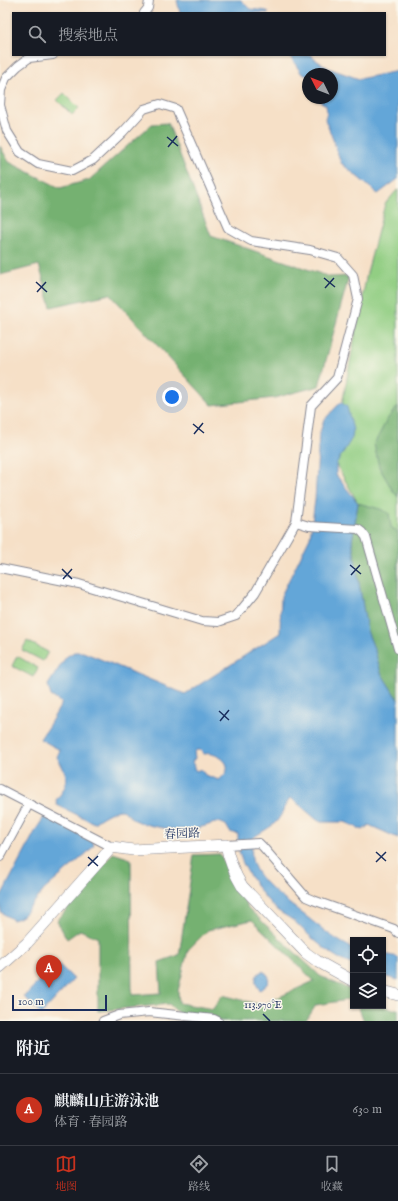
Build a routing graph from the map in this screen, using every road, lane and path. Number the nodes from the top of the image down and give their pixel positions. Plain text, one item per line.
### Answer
1 (149, 0) edge
2 (145, 12) edge
3 (45, 56) edge
4 (296, 522) junction
5 (0, 568) edge
6 (398, 649) edge
7 (0, 789) edge
8 (29, 804) junction
9 (226, 845) junction
10 (112, 847) junction
11 (0, 857) edge
12 (398, 933) edge
13 (0, 967) edge
14 (350, 979) edge
15 (386, 992) edge
16 (398, 995) edge
17 (103, 1021) edge
18 (218, 1021) edge

1 - 2 street
3 - 4 street
4 - 5 street
4 - 6 street
7 - 8 street
8 - 10 street
8 - 11 street
9 - 10 street, 春园路
9 - 12 street
9 - 14 street
10 - 13 street
15 - 16 street
17 - 18 street

